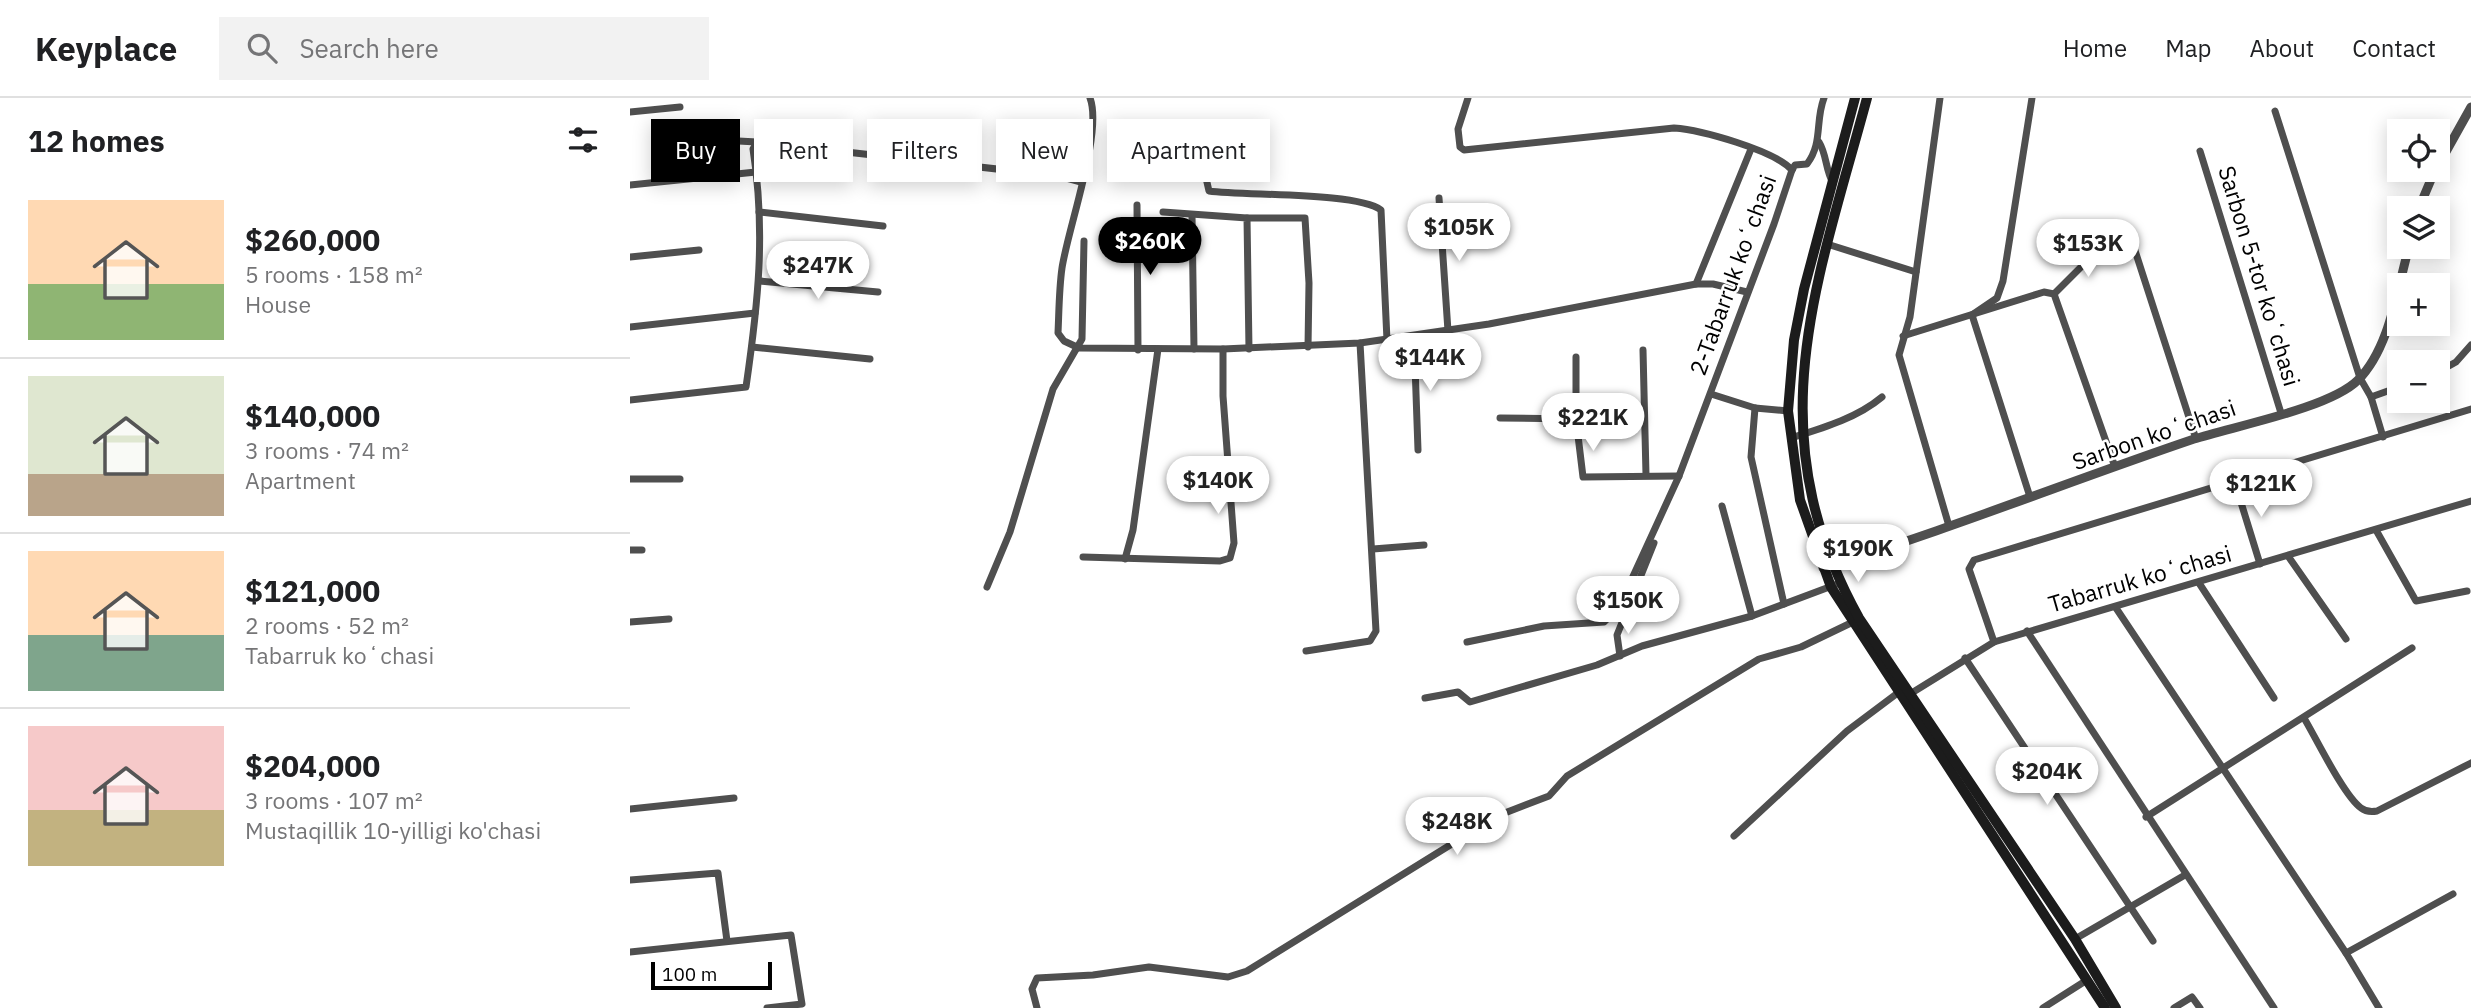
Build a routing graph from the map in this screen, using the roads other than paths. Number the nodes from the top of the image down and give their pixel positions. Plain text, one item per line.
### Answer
1 (1090, 98) edge
2 (1468, 98) edge
3 (1824, 98) edge
4 (1855, 98) edge
5 (1867, 98) edge
6 (1940, 98) edge
7 (2032, 98) edge
8 (680, 107) dead end
9 (2471, 107) edge
10 (2275, 111) dead end
11 (630, 112) edge
12 (1092, 119) edge
13 (1819, 142) junction
14 (2450, 145) edge
15 (1751, 149) junction
16 (2200, 151) dead end
17 (853, 153) edge
18 (996, 169) edge
19 (1791, 170) junction
20 (754, 172) edge
21 (757, 182) edge
22 (1082, 182) edge
23 (1207, 182) edge
24 (1833, 183) junction
25 (630, 185) edge
26 (1439, 198) dead end
27 (1137, 205) dead end
28 (759, 212) junction
29 (1163, 212) dead end
30 (1192, 215) junction
31 (1247, 218) junction
32 (883, 226) dead end
33 (2129, 232) dead end
34 (1084, 241) dead end
35 (1827, 244) junction
36 (2103, 245) dead end
37 (699, 250) dead end
38 (630, 257) edge
39 (2405, 259) edge
40 (1916, 272) junction
41 (760, 281) junction
42 (1696, 284) junction
43 (878, 292) dead end
44 (1747, 292) junction
45 (2054, 294) junction
46 (755, 313) junction
47 (1972, 315) junction
48 (630, 327) edge
49 (1448, 331) junction
50 (1903, 336) junction
51 (1414, 337) junction
52 (1387, 340) junction
53 (1360, 343) junction
54 (2471, 345) edge
55 (751, 347) junction
56 (1308, 347) junction
57 (1079, 348) junction
58 (1158, 349) junction
59 (1194, 349) junction
60 (1223, 349) junction
61 (1249, 349) junction
62 (1138, 350) junction
63 (1643, 350) dead end
64 (1576, 357) dead end
65 (870, 359) dead end
66 (2450, 365) edge
67 (2360, 378) junction
68 (2387, 391) edge
69 (1711, 394) junction
70 (1882, 397) dead end
71 (2371, 397) junction
72 (630, 400) edge
73 (1755, 408) junction
74 (2471, 409) edge
75 (1788, 411) junction
76 (2281, 414) junction
77 (1500, 418) dead end
78 (1576, 419) junction
79 (1796, 436) junction
80 (2383, 437) junction
81 (2196, 439) junction
82 (1418, 450) dead end
83 (2115, 467) junction
84 (1646, 475) junction
85 (1679, 476) junction
86 (680, 479) dead end
87 (630, 480) edge
88 (2235, 483) junction
89 (1669, 493) junction
90 (2030, 497) junction
91 (2471, 501) edge
92 (1722, 506) dead end
93 (1949, 526) junction
94 (2376, 530) junction
95 (1424, 545) dead end
96 (1373, 549) junction
97 (630, 550) edge
98 (642, 550) dead end
99 (2288, 556) junction
100 (1083, 557) dead end
101 (1125, 559) junction
102 (2260, 564) junction
103 (1828, 567) junction
104 (2199, 583) junction
105 (1835, 585) junction
106 (987, 587) dead end
107 (2467, 591) dead end
108 (1784, 604) junction
109 (2116, 608) junction
110 (1752, 616) junction
111 (669, 619) dead end
112 (630, 622) edge
113 (1853, 622) junction
114 (2027, 631) junction
115 (2346, 639) dead end
116 (1467, 642) dead end
117 (1994, 642) junction
118 (2412, 648) dead end
119 (1307, 651) dead end
120 (1620, 656) junction
121 (1965, 658) junction
122 (1899, 692) junction
123 (1910, 694) junction
124 (1425, 698) dead end
125 (2274, 698) dead end
126 (2304, 718) junction
127 (2471, 762) edge
128 (2221, 768) junction
129 (734, 798) dead end
130 (630, 809) edge
131 (2146, 817) junction
132 (1734, 836) dead end
133 (2185, 875) junction
134 (630, 880) edge
135 (2453, 894) dead end
136 (2130, 906) junction
137 (2075, 939) junction
138 (727, 940) junction
139 (2153, 941) dead end
140 (630, 952) edge
141 (2346, 953) junction
142 (2087, 980) junction
143 (768, 1008) edge
144 (1037, 1008) edge
145 (2043, 1008) edge
146 (2105, 1008) edge
147 (2116, 1008) edge
148 (2174, 1008) edge
149 (2200, 1008) edge
150 (2274, 1008) edge
151 (2379, 1008) edge

1 - 12 street
2 - 15 street
3 - 13 street
4 - 24 main road
5 - 35 main road
6 - 40 street
7 - 47 street
8 - 11 street
9 - 14 street
10 - 67 street
13 - 19 street
13 - 24 street
15 - 19 street
15 - 42 street
16 - 76 street, Sarbon 5-tor koʻchasi
17 - 18 street
19 - 44 street, 2-Tabarruk koʻchasi
20 - 25 street
21 - 28 street
22 - 57 street
23 - 52 street
24 - 75 main road
26 - 49 street
27 - 62 street
28 - 32 street
28 - 41 street
29 - 30 street
30 - 31 street
30 - 59 street
31 - 56 street
31 - 61 street
33 - 81 street
34 - 57 street
35 - 40 street
35 - 79 main road
36 - 45 street
37 - 38 street
39 - 67 street, Sarbon koʻchasi
40 - 50 street
41 - 43 street
41 - 46 street
42 - 44 street
42 - 49 street
44 - 69 street, 2-Tabarruk koʻchasi
45 - 47 street
45 - 83 street
46 - 48 street
46 - 55 street
47 - 50 street
47 - 90 street
49 - 51 street
50 - 93 street
51 - 52 street
51 - 82 street
52 - 53 street
53 - 56 street
53 - 96 street
54 - 66 street
55 - 65 street
55 - 72 street
56 - 61 street
57 - 62 street
57 - 106 street
58 - 59 street
58 - 62 street
58 - 101 street
59 - 60 street
60 - 61 street
60 - 101 street
63 - 84 street
64 - 78 street
67 - 71 street
67 - 76 street, Sarbon koʻchasi
68 - 71 street
69 - 73 street, 2-Tabarruk koʻchasi
69 - 85 street, 2-Tabarruk koʻchasi
70 - 79 street
71 - 80 street
73 - 75 street, 2-Tabarruk koʻchasi
73 - 108 street
74 - 80 street
75 - 79 main road
76 - 81 street, Sarbon koʻchasi
77 - 78 street
78 - 84 street
79 - 103 main road
80 - 88 street
81 - 83 street, Sarbon koʻchasi
83 - 90 street, Sarbon koʻchasi
84 - 85 street
85 - 89 street, 2-Tabarruk koʻchasi
86 - 87 street
88 - 102 street
88 - 117 street
89 - 116 street, 2-Tabarruk koʻchasi
89 - 120 street, 2-Tabarruk koʻchasi
90 - 93 street, Sarbon koʻchasi
91 - 94 street, Tabarruk koʻchasi
92 - 110 street
93 - 103 street, Sarbon koʻchasi
94 - 99 street, Tabarruk koʻchasi
94 - 107 street
95 - 96 street
96 - 119 street
97 - 98 street
99 - 102 street, Tabarruk koʻchasi
99 - 115 street
100 - 101 street
102 - 104 street, Tabarruk koʻchasi
103 - 105 main road
104 - 109 street, Tabarruk koʻchasi
104 - 125 street
105 - 108 street
105 - 113 main road
105 - 123 main road
108 - 110 street
109 - 114 street, Tabarruk koʻchasi
109 - 128 street
110 - 120 street
111 - 112 street
113 - 122 main road
113 - 144 street
114 - 117 street, Tabarruk koʻchasi
114 - 131 street
117 - 121 street, Tabarruk koʻchasi
118 - 126 street
120 - 124 street
121 - 123 street, Tabarruk koʻchasi
121 - 136 street
122 - 132 street
122 - 142 main road
123 - 137 main road
126 - 127 street
126 - 128 street
128 - 131 street
128 - 141 street
129 - 130 street
131 - 133 street
133 - 136 street
133 - 150 street
134 - 138 street
135 - 141 street
136 - 137 street
136 - 139 street
137 - 147 main road
138 - 140 street
138 - 143 street
141 - 151 street
142 - 145 street
142 - 146 main road
148 - 149 street

